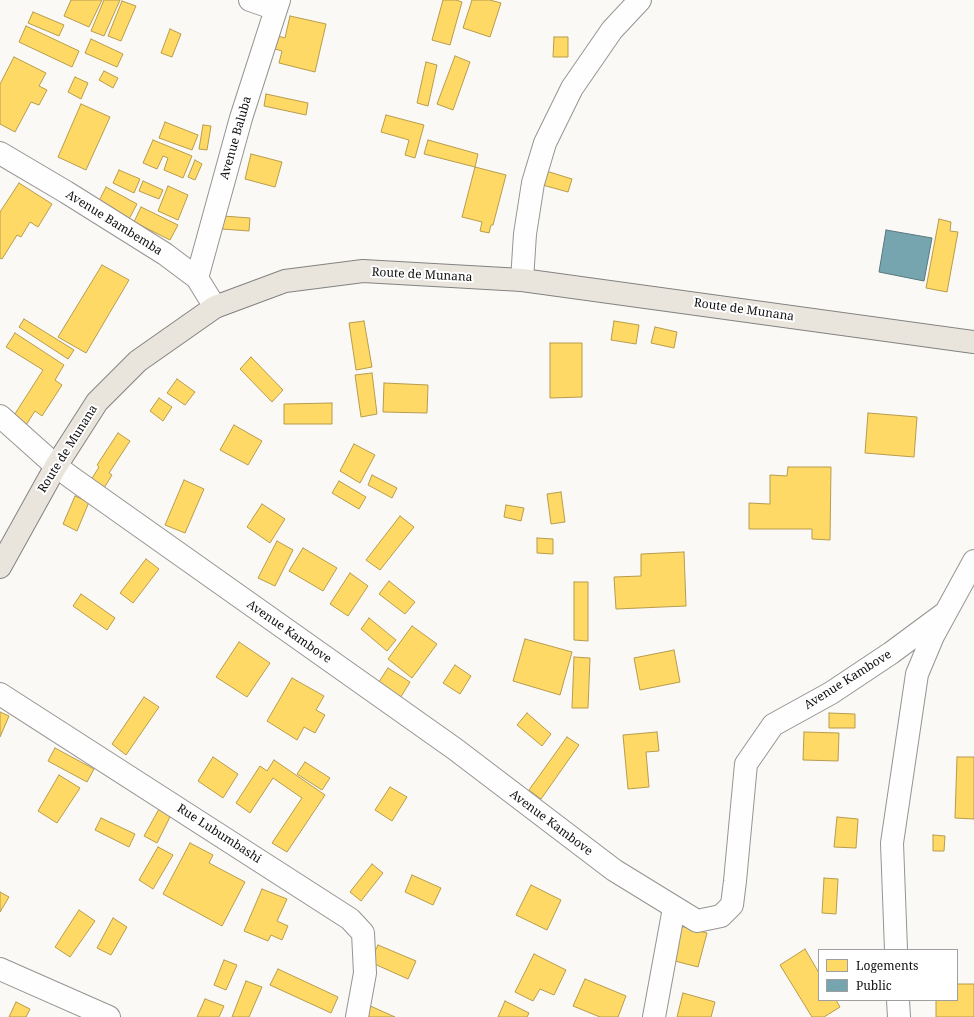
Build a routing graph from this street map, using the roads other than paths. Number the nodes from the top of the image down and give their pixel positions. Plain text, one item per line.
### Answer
1 (250, 0) edge
2 (640, 0) edge
3 (277, 4) edge
4 (0, 153) edge
5 (197, 278) junction
6 (522, 280) junction
7 (215, 307) junction
8 (974, 342) edge
9 (0, 416) edge
10 (56, 466) junction
11 (974, 561) edge
12 (1, 563) edge
13 (945, 613) junction
14 (0, 694) edge
15 (674, 908) junction
16 (896, 949) edge
17 (0, 969) edge
18 (898, 1001) edge
19 (109, 1017) edge
20 (357, 1017) edge
21 (654, 1017) edge
22 (899, 1017) edge

1 - 3 street
2 - 6 street
3 - 5 street, Avenue Baluba
4 - 5 street, Avenue Bambemba
5 - 7 street, Avenue Bambemba
6 - 7 main road, Route de Munana
6 - 8 main road, Route de Munana
7 - 10 main road, Route de Munana
9 - 10 street, Avenue Kambove
10 - 12 main road, Route de Munana
10 - 15 street, Avenue Kambove
11 - 13 street
13 - 15 street, Avenue Kambove
13 - 16 street
14 - 20 street, Rue Lubumbashi
15 - 21 street
17 - 19 street
18 - 22 street

